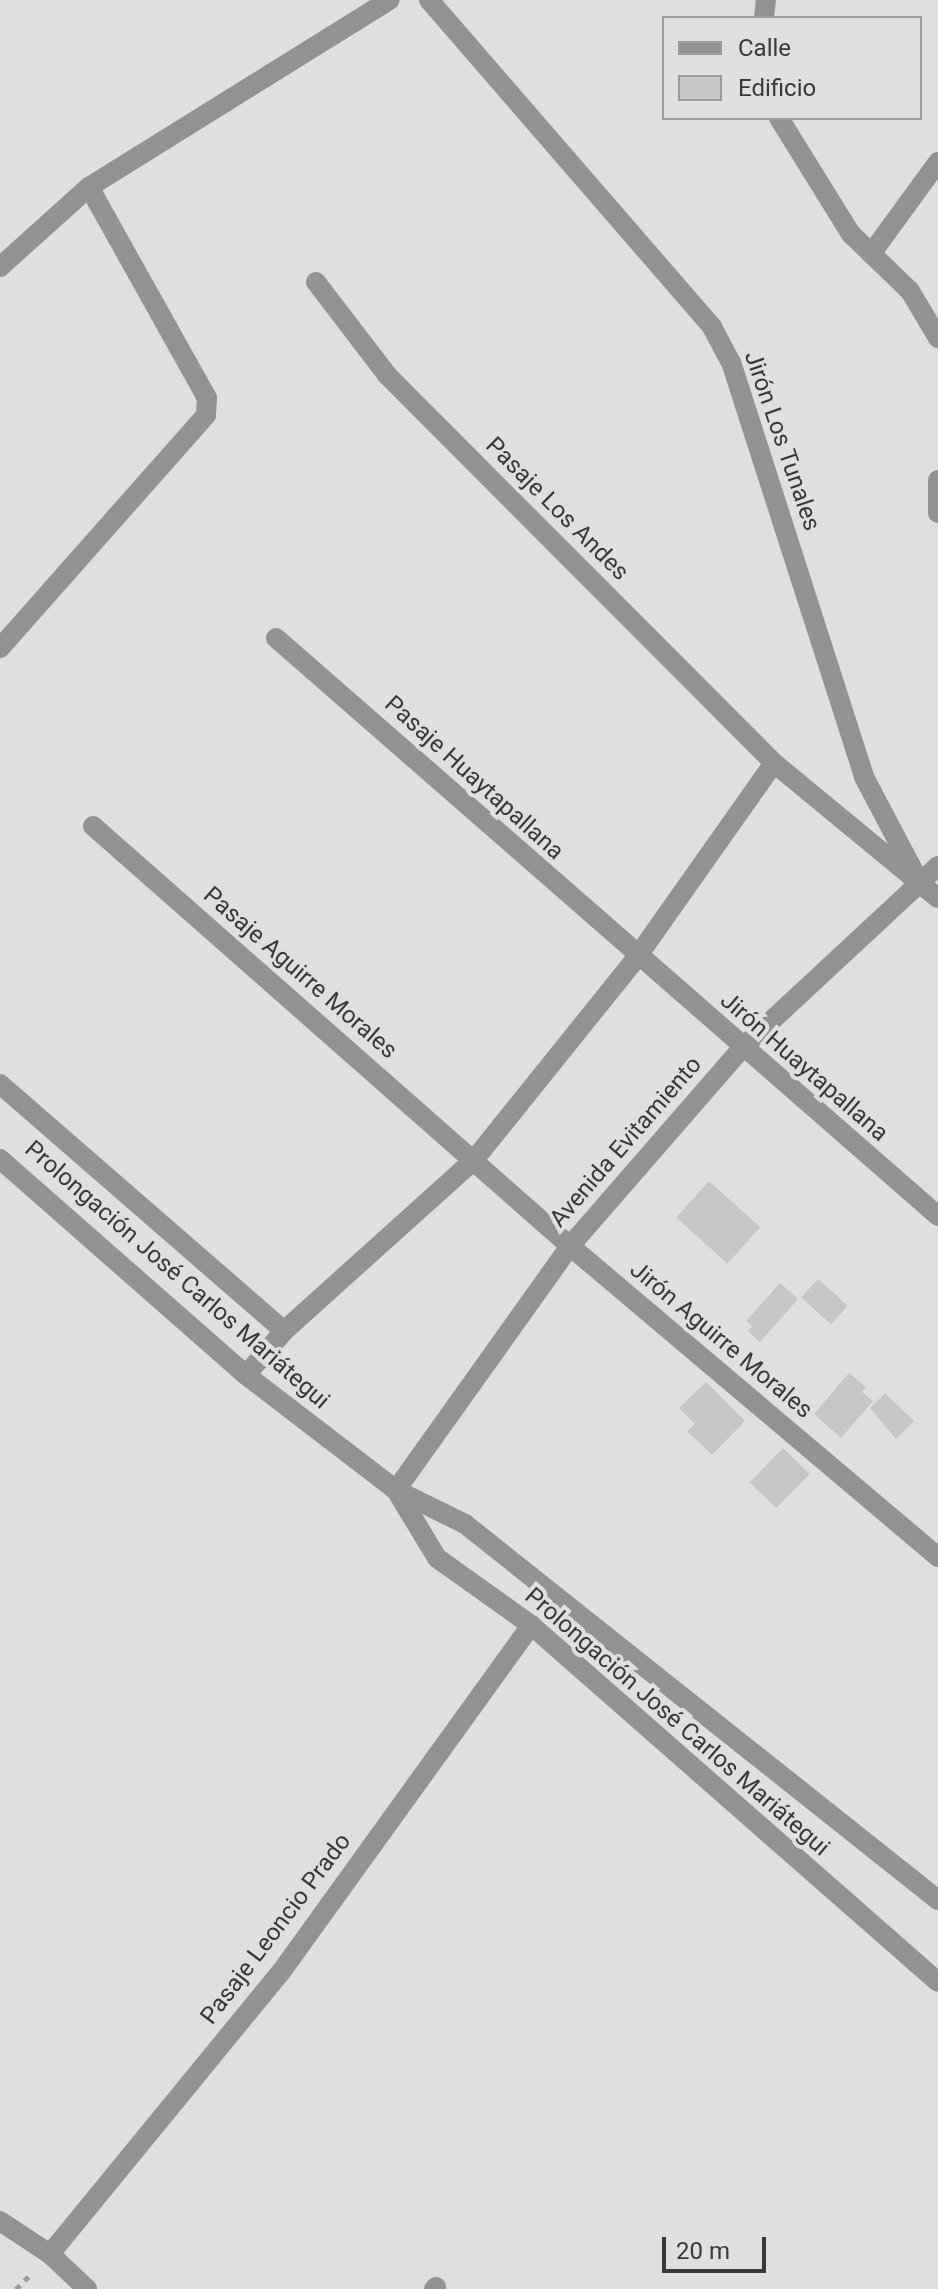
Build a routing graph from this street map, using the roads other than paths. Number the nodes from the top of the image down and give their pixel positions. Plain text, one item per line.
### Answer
1 (390, 0) edge
2 (429, 0) edge
3 (780, 120) edge
4 (938, 162) edge
5 (89, 187) junction
6 (871, 254) junction
7 (0, 267) edge
8 (316, 282) dead end
9 (938, 338) edge
10 (938, 480) edge
11 (938, 513) edge
12 (276, 638) dead end
13 (0, 648) edge
14 (774, 763) junction
15 (93, 826) dead end
16 (938, 866) edge
17 (921, 885) junction
18 (938, 898) edge
19 (637, 957) junction
20 (741, 1049) junction
21 (0, 1084) edge
22 (0, 1159) edge
23 (474, 1160) junction
24 (938, 1216) edge
25 (570, 1246) junction
26 (284, 1331) junction
27 (246, 1375) junction
28 (396, 1490) junction
29 (938, 1557) edge
30 (531, 1625) junction
31 (938, 1900) edge
32 (937, 1978) edge
33 (0, 2221) edge
34 (50, 2254) junction
35 (87, 2289) edge

1 - 5 street
2 - 17 street, Jirón Los Tunales
3 - 6 street
4 - 6 street
5 - 7 street
5 - 13 street
6 - 9 street
8 - 14 street, Pasaje Los Andes
10 - 11 street
12 - 19 street, Pasaje Huaytapallana
14 - 17 street, Pasaje Los Andes
14 - 19 street
15 - 23 street, Pasaje Aguirre Morales
16 - 17 street, Avenida Evitamiento
17 - 18 street, Pasaje Los Andes
17 - 20 street, Avenida Evitamiento
19 - 20 street, Jirón Huaytapallana
19 - 23 street
20 - 24 street, Jirón Huaytapallana
20 - 25 street, Avenida Evitamiento
21 - 26 street, Prolongación José Carlos Mariátegui
22 - 27 street, Prolongación José Carlos Mariátegui
23 - 25 street, Jirón Aguirre Morales
23 - 26 street
25 - 28 street, Avenida Evitamiento
25 - 29 street, Jirón Aguirre Morales
26 - 27 street
27 - 28 street, Prolongación José Carlos Mariátegui
28 - 30 street, Prolongación José Carlos Mariátegui
28 - 31 street, Prolongación José Carlos Mariátegui
30 - 32 street, Prolongación José Carlos Mariátegui
30 - 34 street, Pasaje Leoncio Prado
33 - 34 street
34 - 35 street

